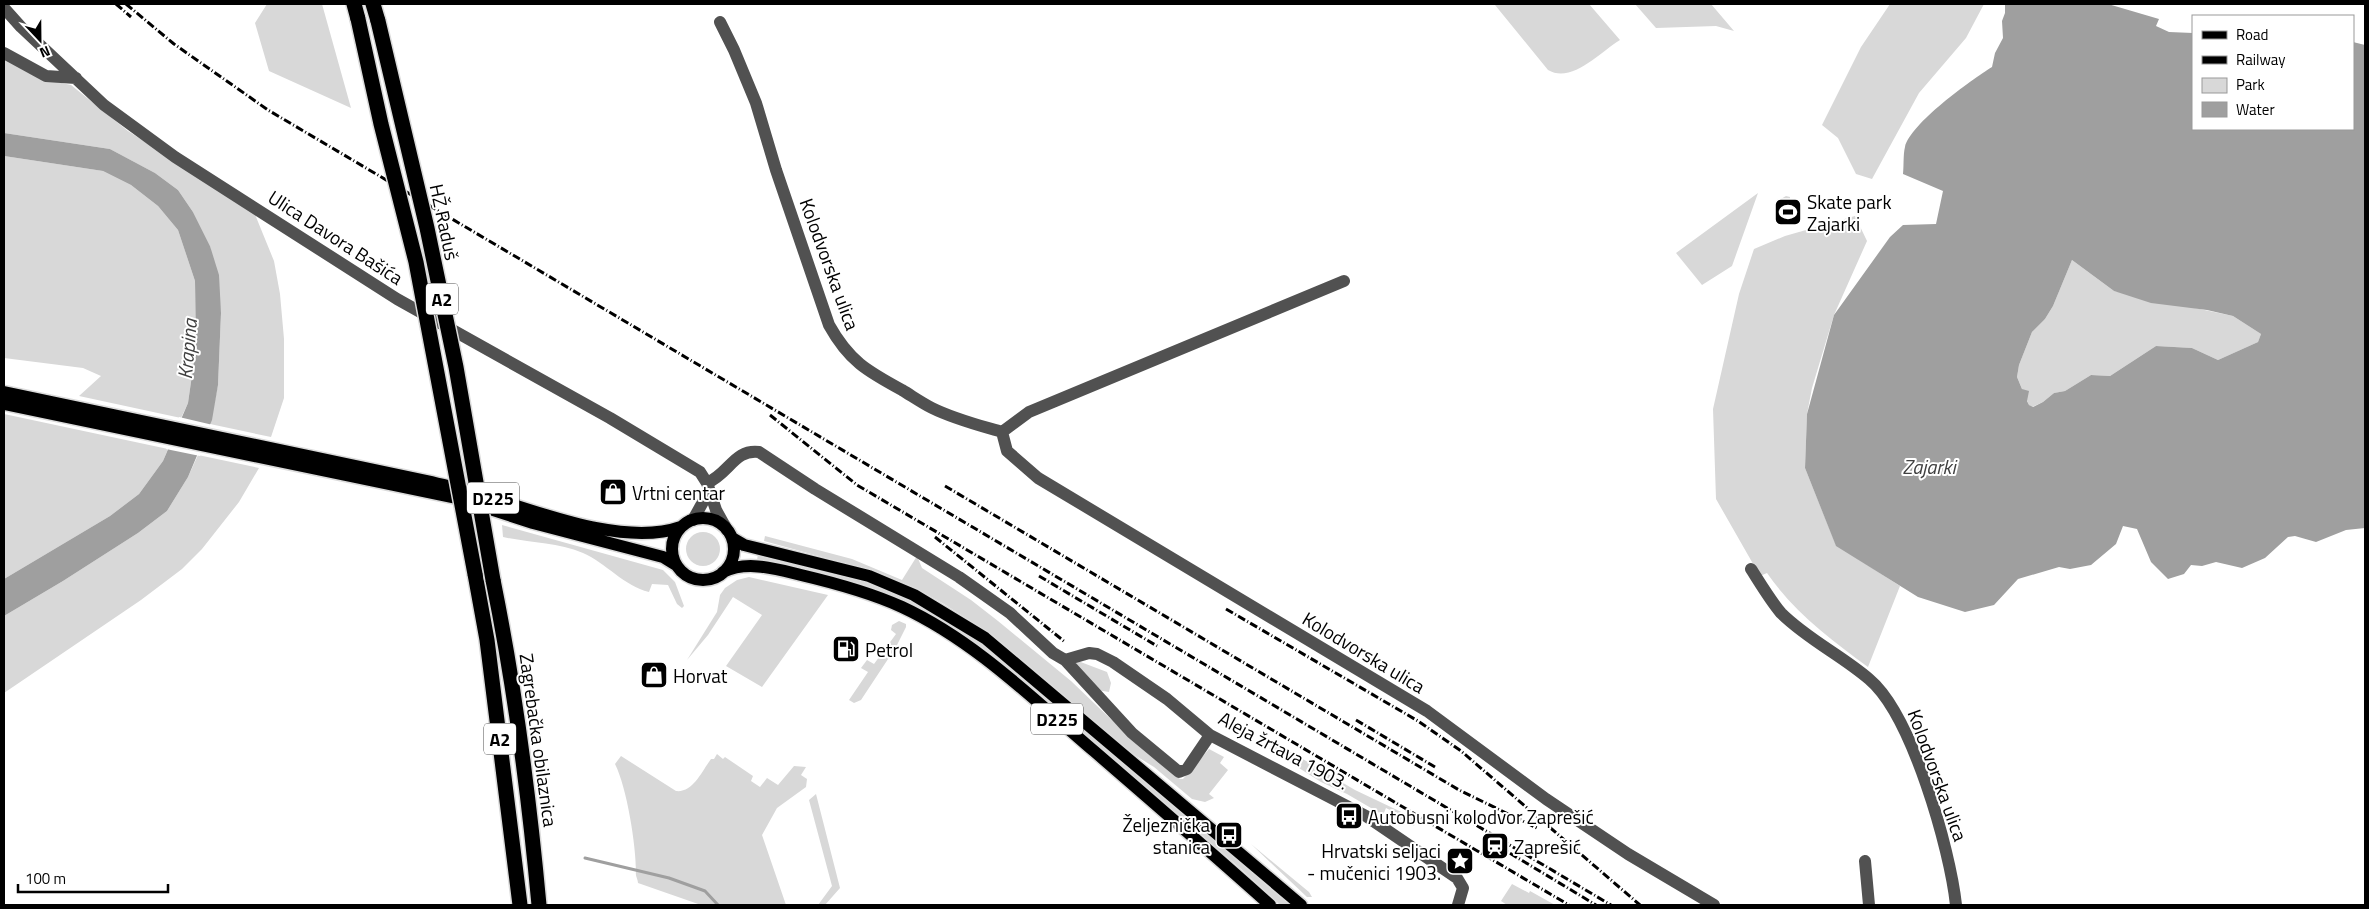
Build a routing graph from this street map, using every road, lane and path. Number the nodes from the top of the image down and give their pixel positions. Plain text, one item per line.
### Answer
1 (354, 4) edge
2 (373, 4) edge
3 (4, 8) edge
4 (720, 22) dead end
5 (4, 53) edge
6 (76, 78) junction
7 (1344, 281) dead end
8 (4, 392) edge
9 (4, 404) edge
10 (75, 413) junction
11 (1002, 432) junction
12 (303, 461) junction
13 (708, 487) junction
14 (693, 520) junction
15 (681, 527) junction
16 (729, 534) junction
17 (676, 565) junction
18 (1750, 570) dead end
19 (724, 572) junction
20 (474, 574) joint
21 (494, 580) joint
22 (1065, 660) junction
23 (1210, 734) junction
24 (1864, 861) dead end
25 (520, 905) edge
26 (539, 905) edge
27 (1270, 905) edge
28 (1301, 905) edge
29 (1458, 905) edge
30 (1714, 905) edge
31 (1869, 905) edge
32 (1956, 905) edge

1 - 20 highway, HŽ Raduš / A2, bridge
2 - 21 highway, HŽ Raduš / A2, bridge
3 - 6 street, Ulica Davora Bašića
4 - 11 street, Kolodvorska ulica
5 - 6 street
6 - 13 street, Ulica Davora Bašića
7 - 11 street
8 - 10 main road, D225
9 - 10 main road, D225
10 - 12 main road, D225
11 - 30 street, Kolodvorska ulica
12 - 15 main road, D225
12 - 17 main road, D225
13 - 14 street
13 - 16 street, Ulica Davora Bašića
13 - 22 street
14 - 15 main road, D225
14 - 16 main road, D225
15 - 17 main road
16 - 19 main road
16 - 28 main road, D225
17 - 19 main road, D225
18 - 32 street, Kolodvorska ulica
19 - 27 main road, D225
20 - 25 highway, Zagrebačka obilaznica / A2
21 - 26 highway, Zagrebačka obilaznica / A2
22 - 23 street, Aleja žrtava 1903.
22 - 23 street
23 - 29 street, Aleja žrtava 1903.
24 - 31 street

